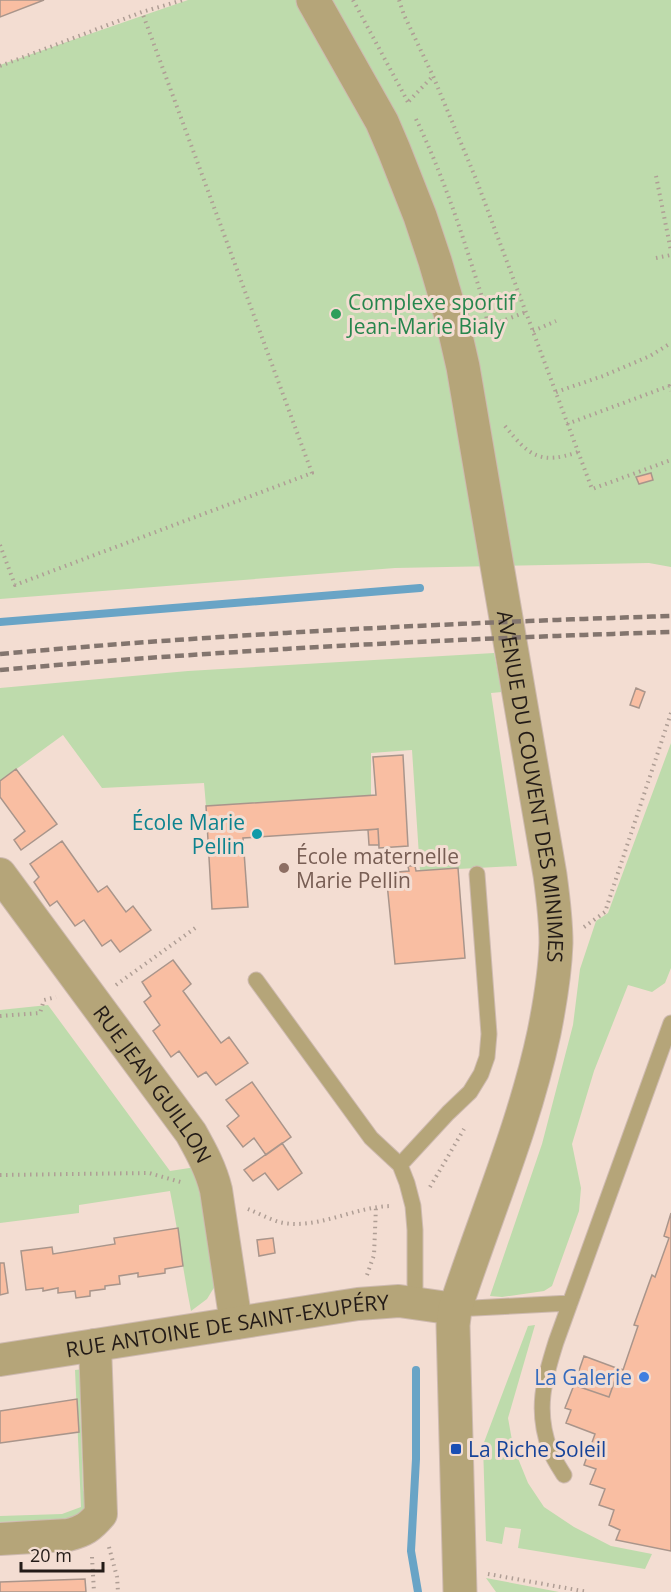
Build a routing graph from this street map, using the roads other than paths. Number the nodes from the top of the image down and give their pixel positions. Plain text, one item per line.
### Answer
1 (313, 0) edge
2 (0, 874) edge
3 (477, 874) dead end
4 (256, 980) dead end
5 (671, 1023) edge
6 (400, 1165) junction
7 (415, 1303) junction
8 (570, 1303) junction
9 (455, 1309) junction
10 (236, 1323) junction
11 (95, 1345) junction
12 (0, 1360) edge
13 (564, 1475) dead end
14 (0, 1539) edge
15 (469, 1582) edge

1 - 9 street, AVENUE DU COUVENT DES MINIMES
2 - 10 street, RUE JEAN GUILLON
3 - 6 lane
4 - 6 lane
5 - 8 lane
6 - 7 lane
7 - 9 street, RUE ANTOINE DE SAINT-EXUPÉRY
7 - 10 street, RUE ANTOINE DE SAINT-EXUPÉRY
8 - 9 lane
8 - 13 lane
9 - 15 street, AVENUE DU COUVENT DES MINIMES
10 - 11 street, RUE ANTOINE DE SAINT-EXUPÉRY
11 - 12 street, RUE ANTOINE DE SAINT-EXUPÉRY
11 - 14 street

